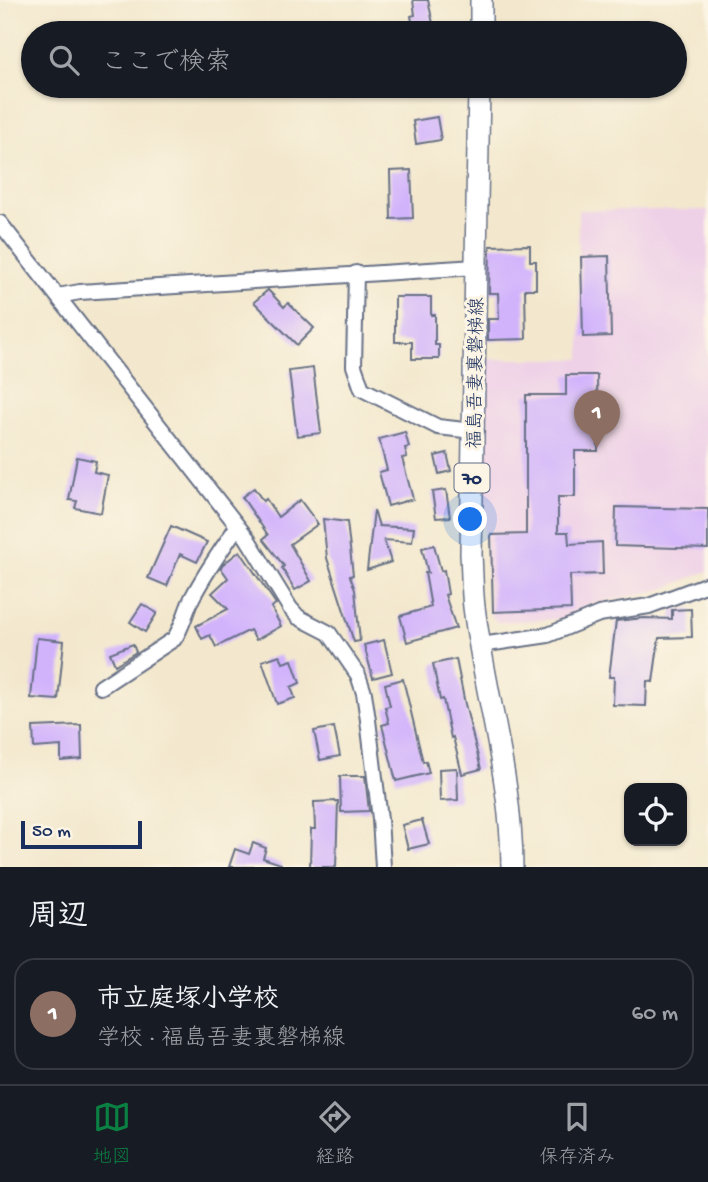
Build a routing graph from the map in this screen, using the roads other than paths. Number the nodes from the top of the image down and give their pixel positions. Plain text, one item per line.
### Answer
1 (481, 0) edge
2 (481, 21) edge
3 (480, 98) edge
4 (0, 223) edge
5 (476, 267) junction
6 (356, 273) junction
7 (58, 296) junction
8 (472, 431) junction
9 (237, 527) junction
10 (708, 584) edge
11 (481, 645) junction
12 (101, 687) dead end
13 (383, 867) edge
14 (512, 867) edge

1 - 2 main road
3 - 5 main road, 福島吾妻裏磐梯線 / 70
4 - 7 street
5 - 6 street
5 - 8 main road, 福島吾妻裏磐梯線 / 70
6 - 7 street
6 - 8 street
7 - 9 street
8 - 11 main road, 福島吾妻裏磐梯線 / 70
9 - 12 street
9 - 13 street
10 - 11 street
11 - 14 main road, 福島吾妻裏磐梯線 / 70

